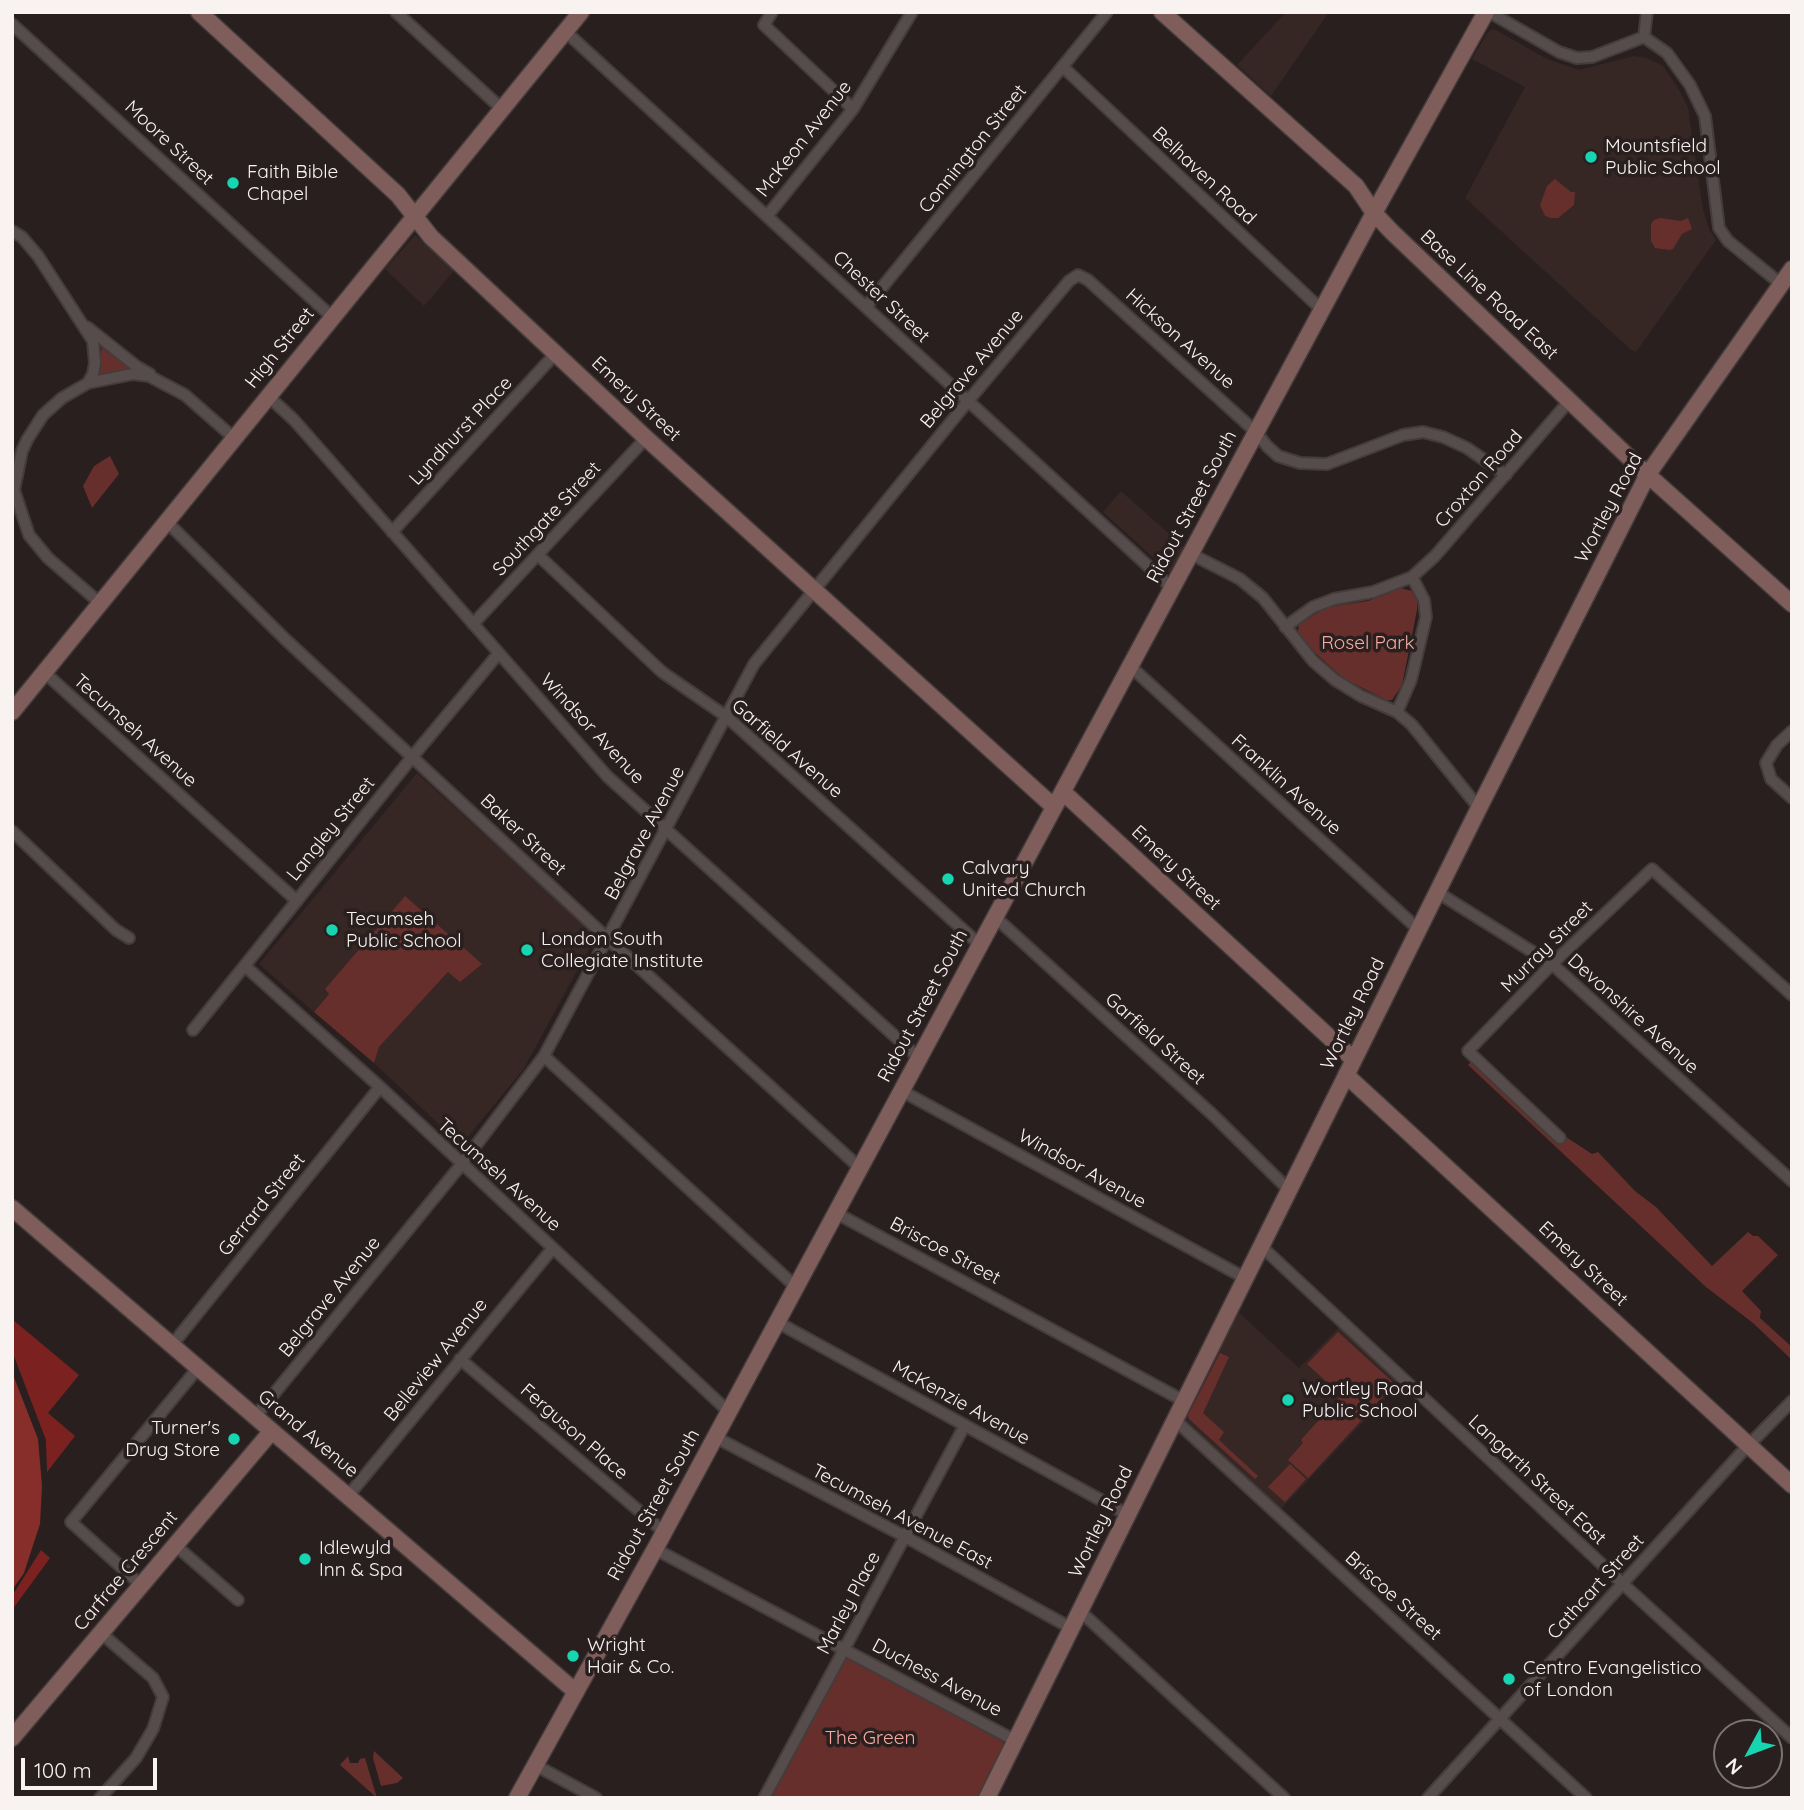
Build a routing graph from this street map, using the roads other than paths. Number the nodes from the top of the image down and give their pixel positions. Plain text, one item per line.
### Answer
1 (199, 12) edge
2 (396, 12) edge
3 (581, 12) edge
4 (772, 12) edge
5 (912, 12) edge
6 (1107, 12) edge
7 (1162, 12) edge
8 (1488, 12) edge
9 (1647, 12) edge
10 (12, 24) edge
11 (566, 32) junction
12 (1644, 37) junction
13 (1063, 67) junction
14 (502, 109) junction
15 (853, 109) junction
16 (1374, 213) junction
17 (414, 216) junction
18 (767, 216) junction
19 (12, 232) edge
20 (1792, 269) edge
21 (1078, 275) joint
22 (1781, 284) junction
23 (866, 307) junction
24 (1322, 310) junction
25 (332, 317) junction
26 (83, 323) junction
27 (556, 353) junction
28 (88, 383) junction
29 (167, 384) junction
30 (268, 396) junction
31 (1570, 400) junction
32 (968, 401) junction
33 (1256, 432) junction
34 (646, 438) junction
35 (234, 439) junction
36 (17, 453) edge
37 (1648, 474) junction
38 (1506, 475) junction
39 (13, 489) edge
40 (167, 522) junction
41 (392, 532) junction
42 (1191, 554) junction
43 (538, 555) junction
44 (1412, 578) junction
45 (1172, 588) junction
46 (814, 589) junction
47 (101, 604) junction
48 (1792, 604) edge
49 (473, 624) junction
50 (1285, 627) junction
51 (499, 653) junction
52 (1130, 666) junction
53 (44, 672) junction
54 (12, 712) edge
55 (1396, 712) junction
56 (727, 717) junction
57 (1792, 731) edge
58 (412, 756) junction
59 (1063, 792) junction
60 (1792, 798) edge
61 (1054, 807) junction
62 (1479, 808) junction
63 (666, 827) junction
64 (12, 831) edge
65 (1437, 892) junction
66 (297, 901) junction
67 (995, 917) junction
68 (1418, 929) junction
69 (129, 938) dead end
70 (608, 939) junction
71 (980, 946) junction
72 (1552, 964) junction
73 (245, 966) junction
74 (1792, 995) edge
75 (194, 1030) dead end
76 (544, 1056) junction
77 (919, 1058) junction
78 (1353, 1059) junction
79 (1346, 1075) junction
80 (380, 1087) junction
81 (901, 1091) junction
82 (1560, 1138) dead end
83 (461, 1165) junction
84 (860, 1168) junction
85 (1792, 1181) edge
86 (1289, 1190) junction
87 (12, 1208) edge
88 (836, 1213) junction
89 (1261, 1246) junction
90 (553, 1248) junction
91 (1245, 1278) junction
92 (796, 1287) junction
93 (777, 1322) junction
94 (172, 1345) junction
95 (460, 1359) junction
96 (198, 1368) junction
97 (1184, 1401) junction
98 (1792, 1401) edge
99 (729, 1412) junction
100 (255, 1417) junction
101 (1175, 1420) junction
102 (965, 1425) junction
103 (271, 1432) junction
104 (715, 1437) junction
105 (1749, 1445) junction
106 (1792, 1485) edge
107 (348, 1496) junction
108 (1128, 1515) junction
109 (664, 1532) junction
110 (904, 1536) junction
111 (175, 1545) junction
112 (655, 1549) junction
113 (1623, 1584) junction
114 (141, 1585) junction
115 (238, 1600) dead end
116 (1080, 1611) junction
117 (1072, 1628) junction
118 (101, 1633) junction
119 (845, 1648) junction
120 (576, 1692) junction
121 (1501, 1718) junction
122 (12, 1738) edge
123 (1792, 1738) edge
124 (1016, 1741) junction
125 (535, 1765) junction
126 (100, 1798) edge
127 (517, 1798) edge
128 (596, 1798) edge
129 (764, 1798) edge
130 (987, 1798) edge
131 (1284, 1798) edge
132 (1428, 1798) edge
133 (1586, 1798) edge

1 - 17 street, Emery Street
2 - 14 street
3 - 11 street, High Street
4 - 15 street
5 - 15 street, McKeon Avenue
6 - 13 street, Connington Street
7 - 16 street, Base Line Road East
8 - 12 street
8 - 16 street, Ridout Street South
9 - 12 street
10 - 25 street, Moore Street
11 - 14 street, High Street
11 - 18 street, Chester Street
12 - 22 street
13 - 23 street, Connington Street
13 - 24 street, Belhaven Road
14 - 17 street, High Street
15 - 18 street, McKeon Avenue
16 - 24 street, Ridout Street South
16 - 31 street, Base Line Road East
17 - 25 street, High Street
17 - 27 street, Emery Street
18 - 23 street, Chester Street
19 - 26 street
20 - 22 street, Wortley Road
21 - 32 street, Belgrave Avenue
21 - 33 street, Hickson Avenue
22 - 37 street, Wortley Road
23 - 32 street, Chester Street
24 - 33 street, Ridout Street South
25 - 30 street, High Street
26 - 28 street
26 - 29 street
27 - 34 street, Emery Street
27 - 41 street, Lyndhurst Place
28 - 29 street
28 - 36 street
29 - 35 street
30 - 35 street, High Street
30 - 41 street, Windsor Avenue
31 - 37 street, Base Line Road East
31 - 38 street, Croxton Road
32 - 45 street, Chester Street
32 - 46 street, Belgrave Avenue
33 - 38 street, Hickson Avenue
33 - 42 street, Ridout Street South
34 - 43 street, Southgate Street
34 - 46 street, Emery Street
35 - 40 street, High Street
36 - 39 street
37 - 48 street, Base Line Road East
37 - 62 street, Wortley Road
38 - 44 street, Croxton Road
39 - 47 street
40 - 47 street, High Street
40 - 58 street, Baker Street
41 - 49 street, Windsor Avenue
42 - 45 street, Ridout Street South
42 - 50 street
43 - 49 street, Southgate Street
43 - 56 street, Garfield Avenue
44 - 50 street, Croxton Road
44 - 55 street
45 - 52 street, Ridout Street South
46 - 56 street, Belgrave Avenue
46 - 61 street, Emery Street
47 - 53 street, High Street
49 - 51 street, Windsor Avenue
50 - 55 street
51 - 58 street, Langley Street
51 - 63 street, Windsor Avenue
52 - 59 street, Ridout Street South
52 - 68 street, Franklin Avenue
53 - 54 street, High Street
53 - 66 street, Tecumseh Avenue
55 - 62 street
56 - 63 street, Belgrave Avenue
56 - 71 street, Garfield Avenue
57 - 60 street
58 - 66 street, Langley Street
58 - 70 street, Baker Street
59 - 61 street, Ridout Street South
59 - 78 street, Emery Street
61 - 67 street, Ridout Street South
62 - 65 street, Wortley Road
63 - 70 street, Belgrave Avenue
63 - 77 street, Windsor Avenue
64 - 69 street
65 - 68 street, Wortley Road
65 - 72 street, Devonshire Avenue
66 - 73 street, Langley Street
67 - 71 street, Ridout Street South
67 - 86 street, Garfield Street
68 - 78 street, Wortley Road
70 - 76 street, Belgrave Avenue
70 - 84 street, Baker Street
71 - 77 street, Ridout Street South
72 - 74 street, Murray Street
72 - 82 street, Murray Street
72 - 85 street, Devonshire Avenue
73 - 75 street, Langley Street
73 - 80 street, Tecumseh Avenue
76 - 83 street, Belgrave Avenue
76 - 92 street
77 - 81 street, Ridout Street South
78 - 79 street, Wortley Road
79 - 86 street, Wortley Road
79 - 105 street, Emery Street
80 - 83 street, Tecumseh Avenue
80 - 94 street, Gerrard Street
81 - 84 street, Ridout Street South
81 - 91 street, Windsor Avenue
83 - 90 street, Tecumseh Avenue
83 - 100 street, Belgrave Avenue
84 - 88 street, Ridout Street South
86 - 89 street, Wortley Road
87 - 94 street, Grand Avenue
88 - 92 street, Ridout Street South
88 - 97 street, Briscoe Street
89 - 91 street, Wortley Road
89 - 113 street, Langarth Street East
90 - 95 street, Belleview Avenue
90 - 99 street, Tecumseh Avenue
91 - 97 street, Wortley Road
92 - 93 street, Ridout Street South
93 - 99 street, Ridout Street South
93 - 102 street, McKenzie Avenue
94 - 96 street, Grand Avenue
95 - 107 street, Belleview Avenue
95 - 109 street, Ferguson Place
96 - 100 street, Grand Avenue
96 - 114 street
97 - 101 street, Wortley Road
98 - 105 street, Cathcart Street
99 - 104 street, Ridout Street South
100 - 103 street, Grand Avenue
101 - 108 street, Wortley Road
101 - 121 street, Briscoe Street
102 - 108 street, McKenzie Avenue
102 - 110 street, Marley Place
103 - 107 street, Grand Avenue
103 - 111 street, Carfrae Crescent
104 - 109 street, Ridout Street South
104 - 110 street, Tecumseh Avenue East
105 - 106 street, Emery Street
105 - 113 street, Cathcart Street
107 - 120 street, Grand Avenue
108 - 116 street, Wortley Road
109 - 112 street, Ridout Street South
110 - 117 street, Tecumseh Avenue East
110 - 119 street, Marley Place
111 - 114 street, Carfrae Crescent
111 - 115 street
112 - 119 street, Duchess Avenue
112 - 120 street, Ridout Street South
113 - 121 street, Cathcart Street
113 - 123 street, Langarth Street East
114 - 118 street, Carfrae Crescent
116 - 117 street, Wortley Road
116 - 131 street
117 - 124 street, Wortley Road
118 - 122 street, Carfrae Crescent
118 - 126 street
119 - 124 street, Duchess Avenue
119 - 129 street, Marley Place
120 - 125 street, Ridout Street South
121 - 132 street, Cathcart Street
121 - 133 street, Briscoe Street
124 - 130 street, Wortley Road
125 - 127 street, Ridout Street South
125 - 128 street

